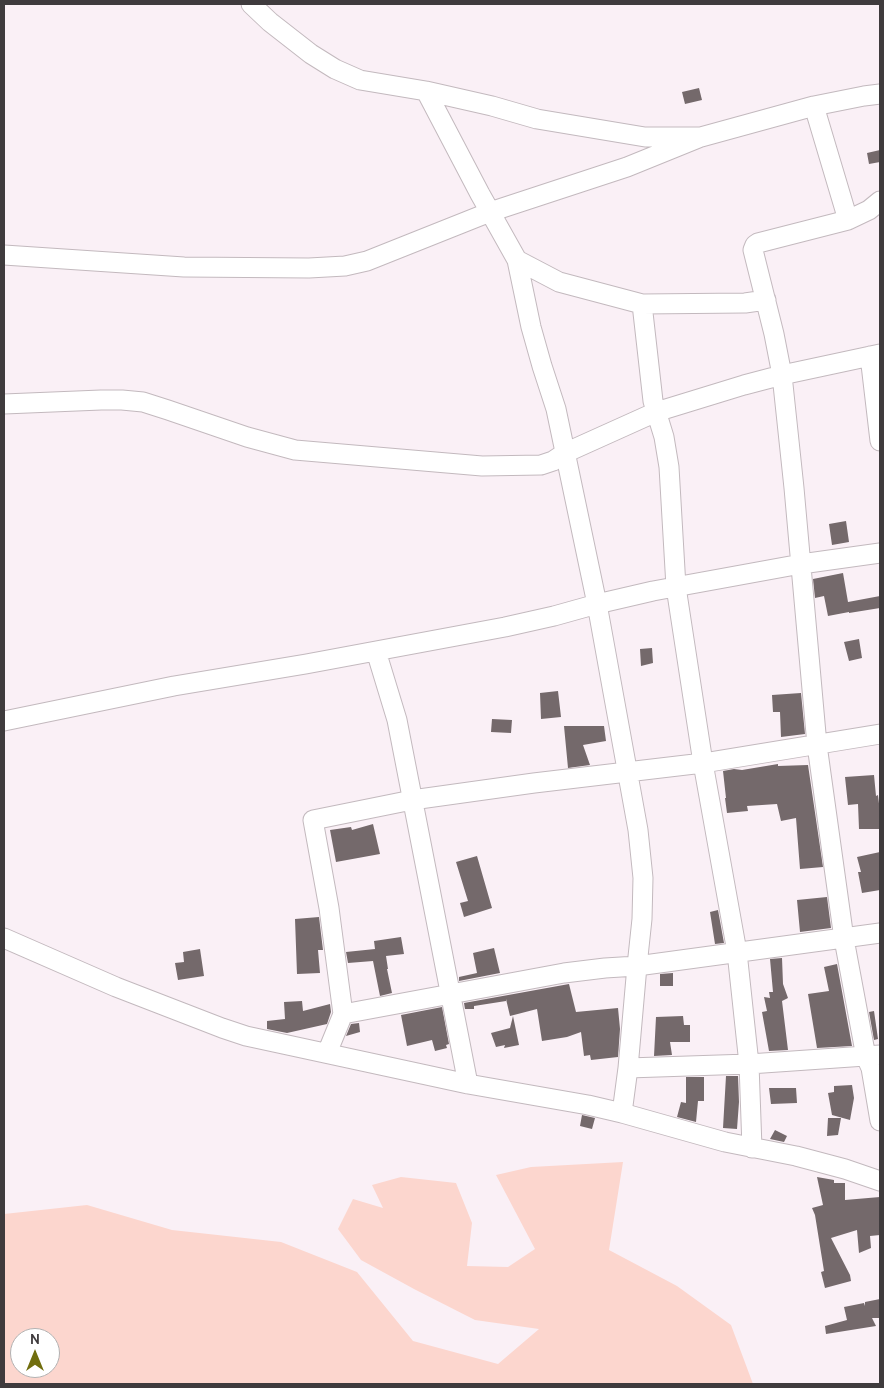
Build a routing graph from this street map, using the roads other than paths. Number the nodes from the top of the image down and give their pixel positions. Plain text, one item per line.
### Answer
1 (251, 4) edge
2 (426, 91) junction
3 (880, 94) edge
4 (814, 106) junction
5 (701, 137) junction
6 (880, 201) edge
7 (490, 212) junction
8 (848, 220) junction
9 (4, 255) edge
10 (517, 260) junction
11 (766, 300) junction
12 (642, 304) junction
13 (875, 355) edge
14 (782, 375) junction
15 (4, 404) edge
16 (656, 412) junction
17 (880, 441) edge
18 (565, 453) junction
19 (880, 553) edge
20 (801, 564) junction
21 (676, 586) junction
22 (597, 604) junction
23 (376, 651) junction
24 (4, 721) edge
25 (880, 734) edge
26 (817, 745) junction
27 (703, 763) junction
28 (627, 772) junction
29 (412, 800) junction
30 (880, 933) edge
31 (4, 938) edge
32 (844, 939) junction
33 (737, 952) junction
34 (638, 966) junction
35 (450, 994) junction
36 (343, 1014) junction
37 (327, 1053) junction
38 (873, 1056) edge
39 (749, 1064) junction
40 (628, 1068) junction
41 (468, 1084) junction
42 (622, 1113) junction
43 (880, 1121) edge
44 (752, 1148) junction
45 (880, 1181) edge

1 - 2 street
2 - 5 street
2 - 7 street
3 - 4 street
4 - 5 street
4 - 8 street
5 - 7 street
6 - 8 street
7 - 9 street
7 - 10 street
8 - 11 street
10 - 12 street
10 - 18 street
11 - 12 street
11 - 14 street
12 - 16 street
13 - 14 street
13 - 17 street
14 - 16 street
14 - 20 street
15 - 18 street
16 - 18 street
16 - 21 street
18 - 22 street
19 - 20 street
20 - 21 street
20 - 26 street
21 - 22 street
21 - 27 street
22 - 23 street
22 - 28 street
23 - 24 street
23 - 29 street
25 - 26 street
26 - 27 street
26 - 32 street
27 - 28 street
27 - 33 street
28 - 29 street
28 - 34 street
29 - 35 street
29 - 36 street
30 - 32 street
31 - 37 street
32 - 33 street
32 - 38 street
33 - 34 street
33 - 39 street
34 - 35 street
34 - 40 street
35 - 36 street
35 - 41 street
36 - 37 street
37 - 41 street
38 - 39 street
38 - 43 street
39 - 40 street
39 - 44 street
40 - 42 street
41 - 42 street
42 - 44 street
44 - 45 street

